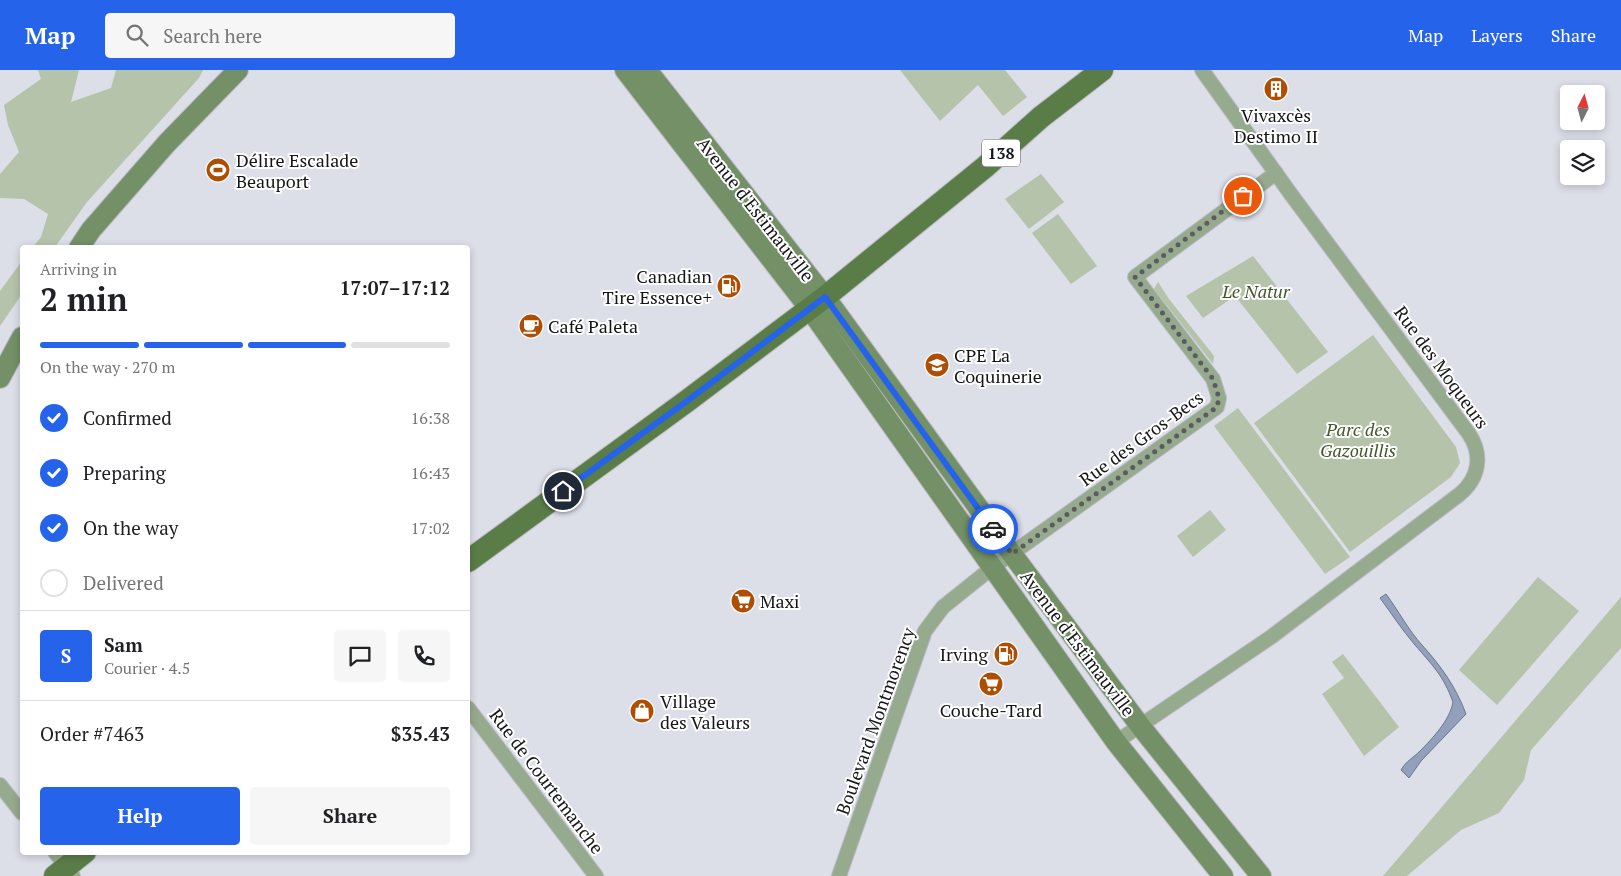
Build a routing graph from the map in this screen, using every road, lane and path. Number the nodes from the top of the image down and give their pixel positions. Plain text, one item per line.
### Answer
1 (238, 70) edge
2 (625, 70) edge
3 (648, 70) edge
4 (1102, 70) edge
5 (1202, 70) edge
6 (1276, 173) junction
7 (81, 245) edge
8 (817, 302) junction
9 (20, 341) edge
10 (0, 378) edge
11 (1012, 554) junction
12 (470, 560) edge
13 (993, 567) junction
14 (470, 711) edge
15 (1141, 727) junction
16 (1116, 742) junction
17 (0, 785) edge
18 (20, 810) edge
19 (81, 855) edge
20 (62, 868) edge
21 (596, 876) edge
22 (839, 876) edge
23 (1223, 876) edge
24 (1261, 876) edge

1 - 7 main road
2 - 8 main road, Avenue d'Estimauville
3 - 8 main road, Avenue d'Estimauville
4 - 8 main road, 138
5 - 6 street, Rue des Moqueurs
6 - 11 street, Rue des Gros-Becs
6 - 15 street, Rue des Moqueurs
8 - 11 main road, Avenue d'Estimauville
8 - 12 main road, 138
8 - 13 main road, Avenue d'Estimauville
9 - 10 main road
11 - 13 street, Boulevard Montmorency
11 - 15 main road, Avenue d'Estimauville
13 - 16 main road, Avenue d'Estimauville
13 - 22 street, Boulevard Montmorency
14 - 21 street, Rue de Courtemanche
15 - 16 street, Rue des Moqueurs
15 - 24 main road, Avenue d'Estimauville
16 - 23 main road, Avenue d'Estimauville
17 - 18 street
19 - 20 main road

